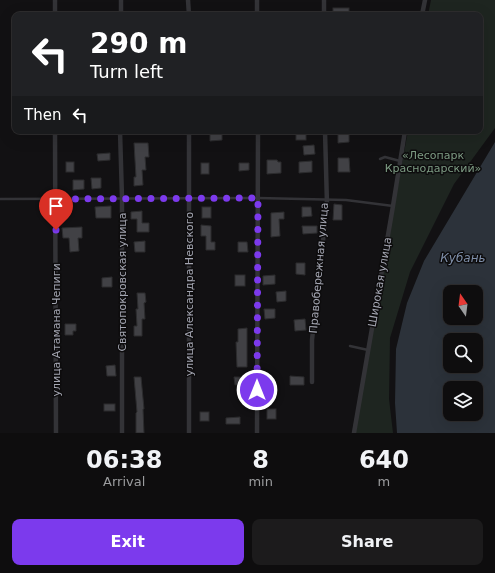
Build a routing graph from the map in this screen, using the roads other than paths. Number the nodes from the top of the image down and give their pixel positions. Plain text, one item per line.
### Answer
1 (55, 0) edge
2 (121, 0) edge
3 (188, 0) edge
4 (257, 0) edge
5 (324, 0) edge
6 (425, 0) edge
7 (55, 12) edge
8 (121, 12) edge
9 (188, 12) edge
10 (257, 12) edge
11 (324, 12) edge
12 (423, 12) edge
13 (55, 134) edge
14 (120, 134) edge
15 (189, 134) edge
16 (258, 134) edge
17 (325, 134) edge
18 (404, 134) edge
19 (380, 159) dead end
20 (400, 161) junction
21 (122, 198) junction
22 (189, 198) junction
23 (258, 198) junction
24 (0, 199) edge
25 (56, 199) junction
26 (326, 199) junction
27 (393, 206) junction
28 (350, 346) dead end
29 (368, 350) junction
30 (312, 382) dead end
31 (56, 433) edge
32 (122, 433) edge
33 (189, 433) edge
34 (257, 433) edge
35 (354, 433) edge

1 - 7 street
2 - 8 street
3 - 9 street
4 - 10 street
5 - 11 street
6 - 12 street
13 - 25 street, улица Атамана Чепиги
14 - 21 street, Святопокровская улица
15 - 22 street, улица Александра Невского
16 - 23 street
17 - 26 street, Правобережная улица
18 - 20 street, Широкая улица
19 - 20 lane
20 - 27 street, Широкая улица
21 - 22 lane
21 - 25 lane
21 - 32 street, Святопокровская улица
22 - 23 lane
22 - 33 street, улица Александра Невского
23 - 26 lane
23 - 34 street
24 - 25 lane
25 - 31 street, улица Атамана Чепиги
26 - 27 lane
26 - 30 street, Правобережная улица
27 - 29 street, Широкая улица
28 - 29 lane
29 - 35 street, Широкая улица

